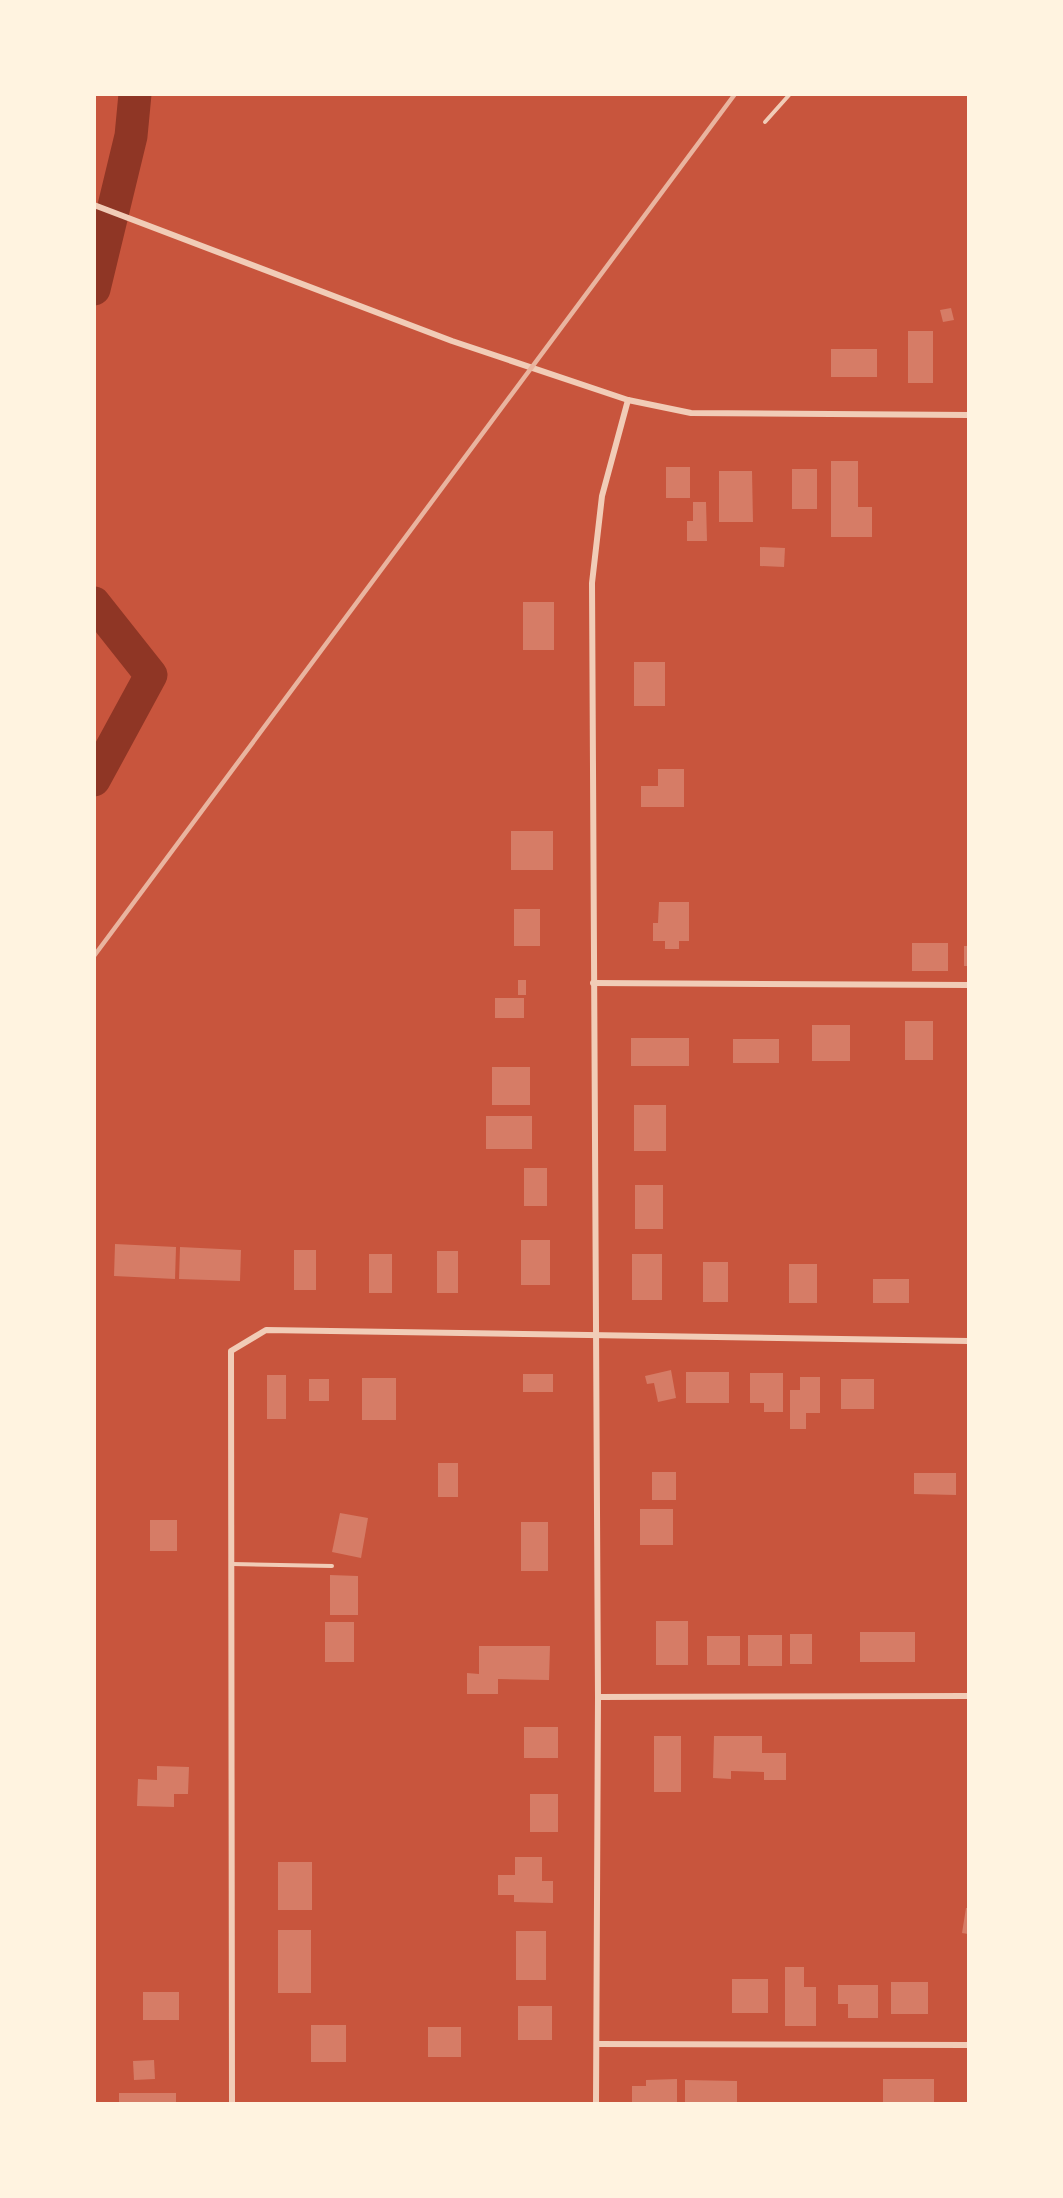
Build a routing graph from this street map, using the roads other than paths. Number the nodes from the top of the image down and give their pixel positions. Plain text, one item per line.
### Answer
1 (790, 94) edge
2 (765, 122) dead end
3 (94, 205) edge
4 (628, 400) junction
5 (969, 415) edge
6 (592, 983) junction
7 (969, 984) edge
8 (596, 1336) junction
9 (969, 1341) edge
10 (231, 1564) junction
11 (332, 1566) dead end
12 (969, 1696) edge
13 (598, 1697) junction
14 (597, 2044) junction
15 (969, 2045) edge
16 (232, 2103) edge
17 (596, 2103) edge

1 - 2 lane
3 - 4 street
4 - 5 street
4 - 6 street
6 - 7 street
6 - 8 street
8 - 9 street
8 - 10 street
8 - 13 street
10 - 11 lane
10 - 16 street
12 - 13 street
13 - 14 street
14 - 15 street
14 - 17 street

